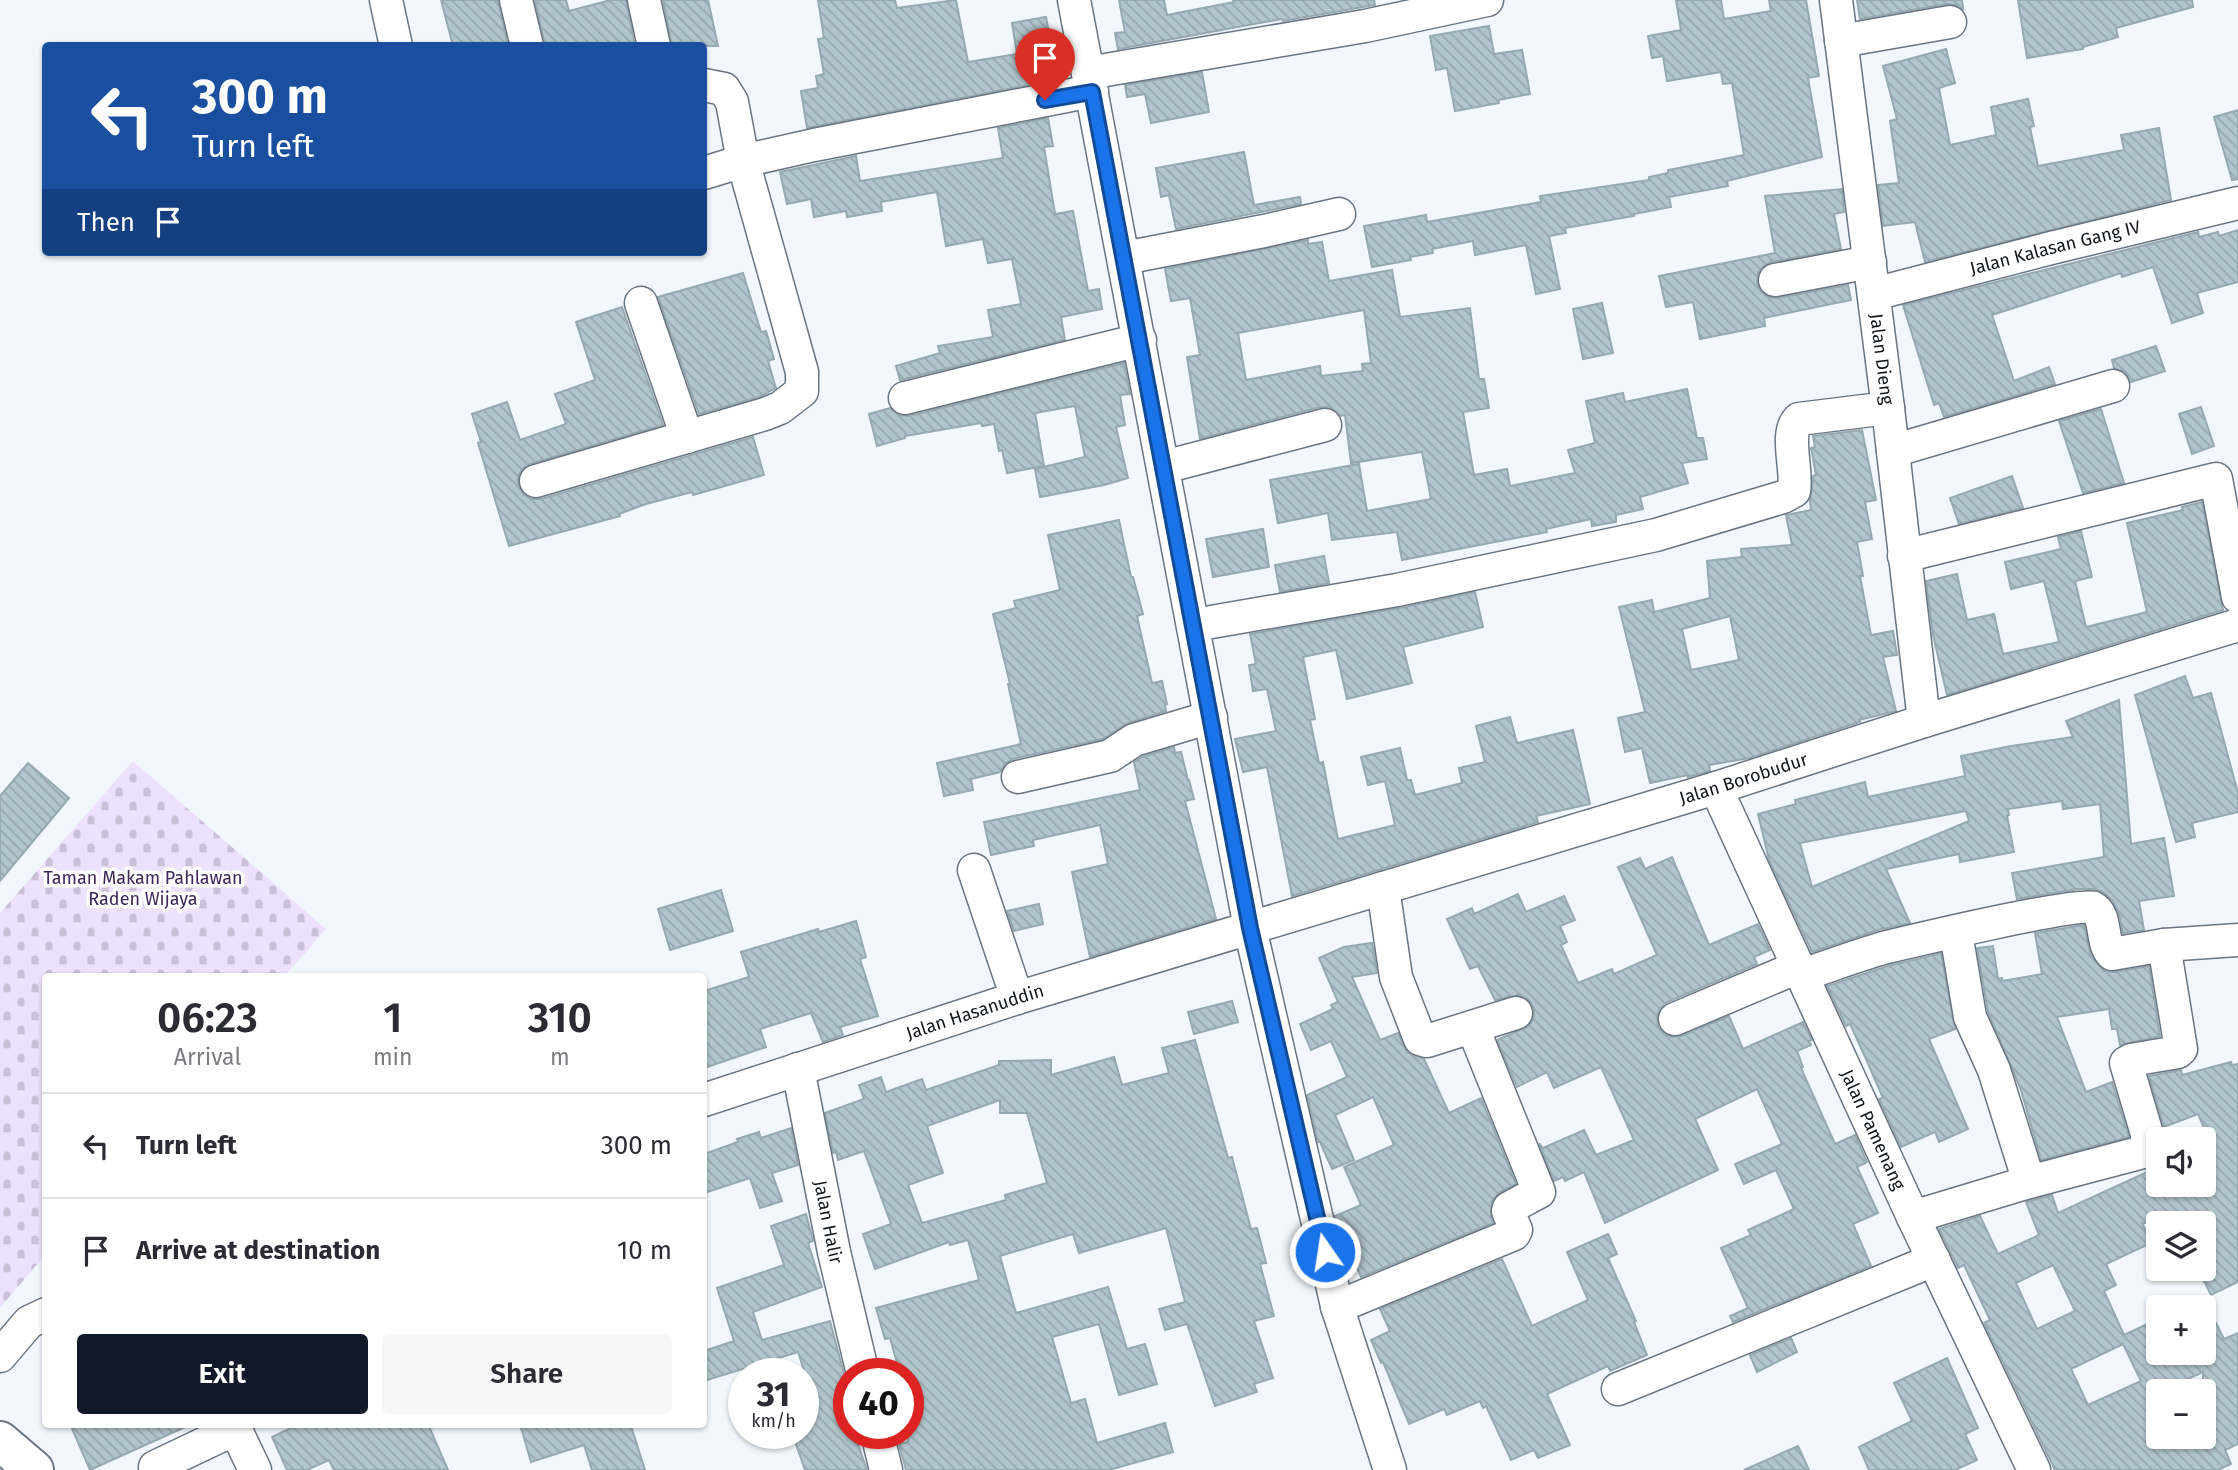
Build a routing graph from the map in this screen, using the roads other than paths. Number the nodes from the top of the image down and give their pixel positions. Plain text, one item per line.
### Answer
1 (386, 0) edge
2 (516, 0) edge
3 (644, 0) edge
4 (1074, 0) edge
5 (1487, 0) edge
6 (1836, 0) edge
7 (1950, 22) dead end
8 (1841, 41) junction
9 (395, 42) edge
10 (526, 42) edge
11 (653, 42) edge
12 (1090, 83) junction
13 (707, 86) edge
14 (752, 159) junction
15 (707, 172) edge
16 (2238, 203) edge
17 (1339, 214) dead end
18 (1124, 258) junction
19 (1870, 262) junction
20 (1775, 280) dead end
21 (1874, 295) junction
22 (641, 303) dead end
23 (1140, 340) junction
24 (2113, 386) dead end
25 (905, 398) dead end
26 (1888, 408) junction
27 (1325, 425) dead end
28 (687, 437) junction
29 (1893, 452) junction
30 (1164, 467) junction
31 (536, 481) dead end
32 (1904, 556) junction
33 (2238, 597) edge
34 (1194, 625) junction
35 (2238, 625) edge
36 (1211, 717) junction
37 (1924, 721) junction
38 (1018, 777) dead end
39 (1716, 788) junction
40 (974, 870) dead end
41 (1383, 888) junction
42 (1250, 928) junction
43 (1956, 933) junction
44 (2238, 940) edge
45 (2164, 945) junction
46 (1800, 971) junction
47 (1017, 998) junction
48 (1516, 1013) dead end
49 (1675, 1019) dead end
50 (1473, 1028) junction
51 (798, 1069) junction
52 (707, 1099) edge
53 (2029, 1182) junction
54 (1913, 1217) junction
55 (1934, 1260) junction
56 (1338, 1307) junction
57 (25, 1321) edge
58 (0, 1356) edge
59 (859, 1358) edge
60 (1618, 1389) dead end
61 (232, 1428) edge
62 (234, 1428) edge
63 (0, 1441) edge
64 (881, 1449) edge
65 (155, 1467) dead end
66 (34, 1470) edge
67 (255, 1470) edge
68 (886, 1470) edge
69 (1390, 1470) edge
70 (2034, 1470) edge

1 - 9 street
2 - 10 street
3 - 11 street
4 - 12 street
5 - 12 street
6 - 8 street, Jalan Dieng
7 - 8 street
8 - 19 street, Jalan Dieng
12 - 14 street
12 - 18 street
13 - 14 street
14 - 15 street
14 - 28 street
16 - 21 street, Jalan Kalasan Gang IV
17 - 18 street
18 - 23 street
19 - 20 street
19 - 21 street, Jalan Dieng
21 - 26 street, Jalan Dieng
22 - 28 street
23 - 25 street
23 - 30 street
24 - 29 street
26 - 29 street, Jalan Dieng
26 - 34 street
27 - 30 street
28 - 31 street
29 - 32 street, Jalan Dieng
30 - 34 street
32 - 33 street
32 - 37 street, Jalan Dieng
34 - 36 street
35 - 37 street, Jalan Borobudur
36 - 38 street
36 - 42 street
37 - 39 street, Jalan Borobudur
39 - 41 street, Jalan Borobudur
39 - 46 street, Jalan Pamenang
40 - 47 street
41 - 42 street, Jalan Borobudur
41 - 50 street
42 - 47 street, Jalan Hasanuddin
42 - 56 street
43 - 45 street
43 - 46 street
43 - 53 street
44 - 45 street
45 - 53 street
46 - 49 street
46 - 54 street, Jalan Pamenang
47 - 51 street, Jalan Hasanuddin
48 - 50 street
50 - 56 street
51 - 52 street, Jalan Hasanuddin
51 - 59 street, Jalan Halir
53 - 54 street
54 - 55 street, Jalan Pamenang
55 - 60 street
55 - 70 street, Jalan Pamenang
56 - 69 street
57 - 58 street
61 - 65 street
62 - 67 street
63 - 66 main road
64 - 68 street

